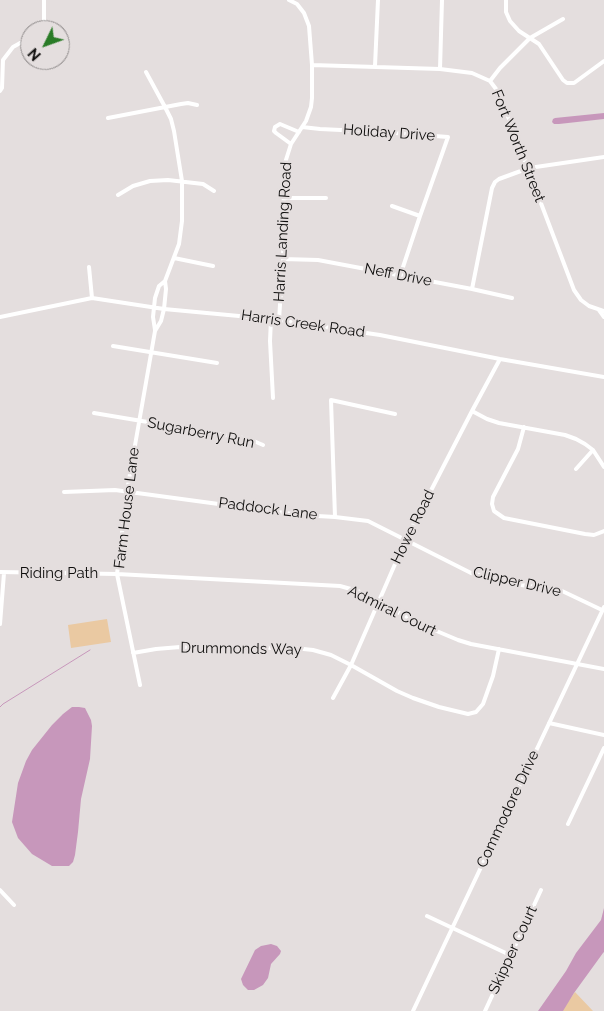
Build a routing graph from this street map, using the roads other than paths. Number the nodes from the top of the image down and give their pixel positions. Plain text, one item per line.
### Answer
1 (44, 0) edge
2 (289, 0) edge
3 (301, 0) edge
4 (378, 0) edge
5 (442, 0) edge
6 (506, 0) edge
7 (297, 4) junction
8 (563, 19) dead end
9 (44, 20) edge
10 (530, 38) junction
11 (20, 43) edge
12 (604, 61) edge
13 (312, 65) junction
14 (376, 66) junction
15 (440, 69) junction
16 (146, 72) dead end
17 (490, 81) junction
18 (0, 91) edge
19 (197, 105) dead end
20 (165, 107) junction
21 (108, 118) dead end
22 (302, 127) junction
23 (299, 132) junction
24 (291, 144) junction
25 (604, 158) edge
26 (529, 168) junction
27 (182, 181) junction
28 (214, 191) dead end
29 (118, 195) dead end
30 (284, 198) junction
31 (326, 198) dead end
32 (392, 206) dead end
33 (420, 216) junction
34 (174, 258) junction
35 (283, 259) junction
36 (213, 266) dead end
37 (89, 267) dead end
38 (400, 276) junction
39 (165, 281) junction
40 (472, 289) junction
41 (92, 298) junction
42 (512, 298) dead end
43 (154, 307) junction
44 (164, 309) junction
45 (599, 310) junction
46 (604, 311) edge
47 (0, 317) edge
48 (604, 317) edge
49 (271, 319) junction
50 (279, 320) junction
51 (155, 331) junction
52 (114, 346) dead end
53 (152, 352) junction
54 (500, 359) junction
55 (217, 363) dead end
56 (604, 377) edge
57 (273, 398) dead end
58 (472, 411) junction
59 (94, 413) dead end
60 (395, 414) dead end
61 (139, 421) junction
62 (524, 428) junction
63 (263, 445) dead end
64 (593, 450) junction
65 (604, 466) edge
66 (576, 469) dead end
67 (127, 491) junction
68 (64, 492) dead end
69 (335, 517) junction
70 (604, 530) edge
71 (406, 539) junction
72 (2, 572) edge
73 (118, 574) junction
74 (378, 601) junction
75 (603, 609) edge
76 (0, 624) edge
77 (499, 649) junction
78 (133, 652) junction
79 (351, 664) junction
80 (577, 664) junction
81 (604, 669) edge
82 (140, 685) dead end
83 (333, 698) dead end
84 (549, 723) junction
85 (604, 735) edge
86 (604, 748) edge
87 (568, 824) dead end
88 (541, 890) dead end
89 (1, 893) edge
90 (14, 905) dead end
91 (427, 916) dead end
92 (452, 928) junction
93 (510, 955) junction
94 (413, 1011) edge
95 (485, 1011) edge

1 - 9 street
2 - 7 street
3 - 7 street
4 - 14 street
5 - 15 street
6 - 10 street
7 - 13 street, Harris Landing Road
8 - 10 street
10 - 12 street
10 - 17 street
11 - 18 street
13 - 14 street, Fort Worth Street
13 - 22 street, Harris Landing Road
14 - 15 street, Fort Worth Street
15 - 17 street, Fort Worth Street
16 - 20 street
17 - 26 street, Fort Worth Street
19 - 20 street
20 - 21 street
20 - 27 street
22 - 23 street, Harris Landing Road
22 - 33 street, Holiday Drive
23 - 24 street, Harris Landing Road
23 - 24 street, Harris Landing Road
24 - 30 street, Harris Landing Road
25 - 26 street
26 - 40 street
26 - 45 street, Fort Worth Street
27 - 28 street
27 - 29 street
27 - 34 street
30 - 31 street
30 - 35 street, Harris Landing Road
32 - 33 street
33 - 38 street, Holiday Drive
34 - 36 street
34 - 39 street
35 - 38 street, Neff Drive
35 - 50 street, Harris Landing Road
37 - 41 street
38 - 40 street, Neff Drive
39 - 43 street
39 - 44 street, Farm House Lane
40 - 42 street, Neff Drive
41 - 43 street, Harris Creek Road
41 - 47 street, Harris Creek Road
43 - 44 street, Harris Creek Road
43 - 51 street, Farm House Lane
44 - 49 street, Harris Creek Road
44 - 51 street, Farm House Lane
45 - 46 street, Fort Worth Street
45 - 48 street
49 - 50 street, Harris Creek Road
49 - 57 street
50 - 54 street, Harris Creek Road
51 - 53 street, Farm House Lane
52 - 53 street
53 - 55 street
53 - 61 street, Farm House Lane
54 - 56 street, Harris Creek Road
54 - 58 street, Howe Road
58 - 62 street
58 - 71 street, Howe Road
59 - 61 street, Sugarberry Run
60 - 69 street
61 - 63 street, Sugarberry Run
61 - 67 street, Farm House Lane
62 - 64 street
62 - 70 street
64 - 65 street
64 - 66 street
67 - 68 street, Paddock Lane
67 - 69 street, Paddock Lane
67 - 73 street, Farm House Lane
69 - 71 street, Paddock Lane
71 - 74 street, Howe Road
71 - 75 street, Clipper Drive
72 - 73 street, Riding Path
72 - 76 street
73 - 74 street, Admiral Court
73 - 78 street, Farm House Lane
74 - 77 street, Admiral Court
74 - 79 street, Howe Road
75 - 80 street, Commodore Drive
77 - 79 street, Drummonds Way
77 - 80 street, Admiral Court
78 - 79 street, Drummonds Way
78 - 82 street, Farm House Lane
79 - 83 street, Howe Road
80 - 81 street, Admiral Court
80 - 84 street, Commodore Drive
84 - 85 street
84 - 92 street, Commodore Drive
86 - 87 street
88 - 93 street, Skipper Court
89 - 90 street
91 - 92 street
92 - 93 street
92 - 94 street, Commodore Drive
93 - 95 street, Skipper Court

